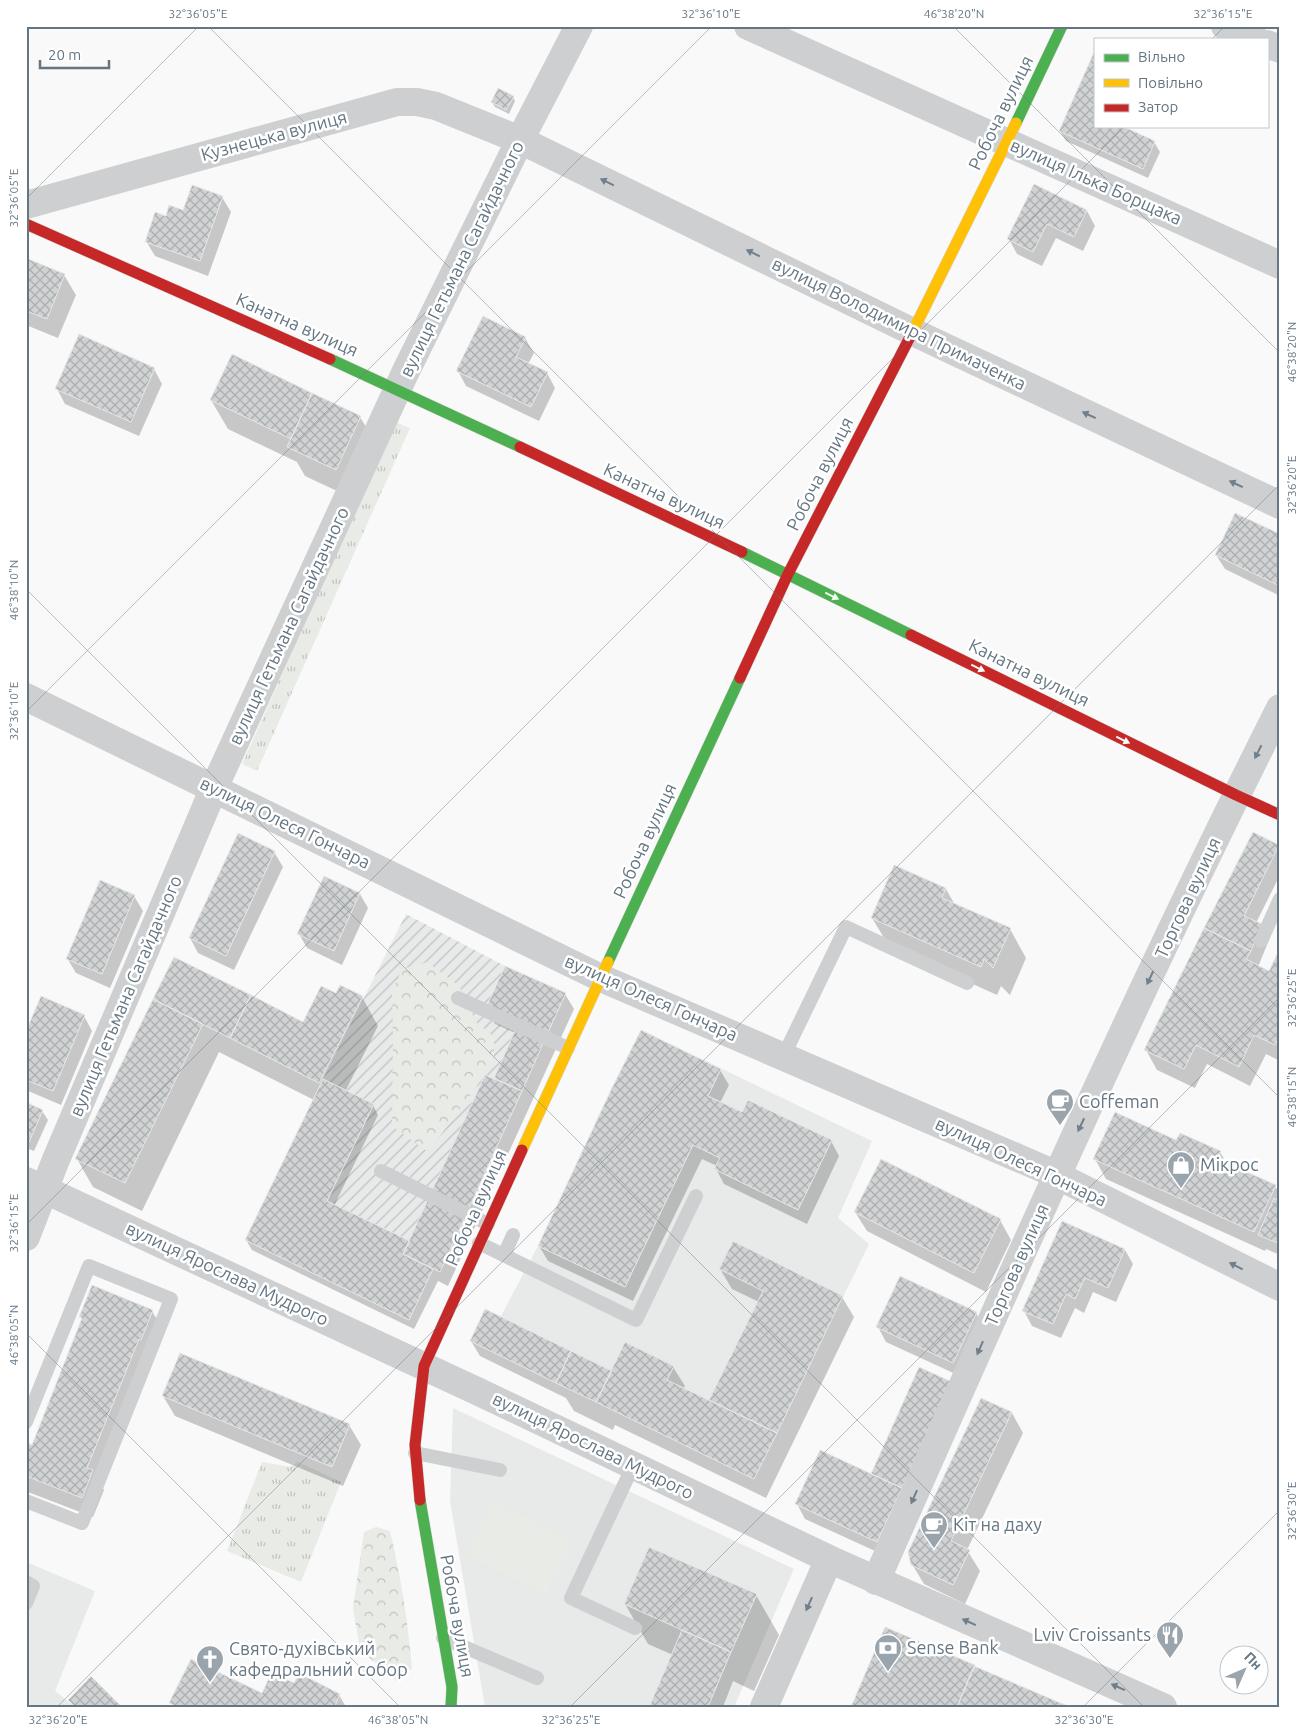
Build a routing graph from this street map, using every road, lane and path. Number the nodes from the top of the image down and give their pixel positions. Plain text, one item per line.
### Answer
1 (579, 26) edge
2 (748, 26) edge
3 (1062, 26) edge
4 (1225, 26) edge
5 (1253, 38) edge
6 (1268, 44) edge
7 (1280, 49) edge
8 (520, 140) junction
9 (1007, 142) junction
10 (26, 205) edge
11 (26, 224) edge
12 (1280, 264) edge
13 (913, 332) junction
14 (398, 389) junction
15 (1280, 505) edge
16 (788, 574) junction
17 (26, 697) edge
18 (1280, 708) edge
19 (214, 788) junction
20 (1236, 795) junction
21 (1280, 815) edge
22 (1280, 899) edge
23 (1261, 941) dead end
24 (601, 978) junction
25 (967, 983) dead end
26 (458, 998) dead end
27 (568, 1048) junction
28 (783, 1057) junction
29 (381, 1171) dead end
30 (1057, 1176) junction
31 (35, 1185) edge
32 (696, 1196) dead end
33 (488, 1224) junction
34 (513, 1235) dead end
35 (26, 1237) edge
36 (479, 1243) junction
37 (504, 1255) junction
38 (1280, 1287) edge
39 (424, 1366) junction
40 (26, 1422) edge
41 (416, 1453) junction
42 (633, 1466) junction
43 (500, 1470) dead end
44 (26, 1500) edge
45 (829, 1559) junction
46 (876, 1581) junction
47 (26, 1582) edge
48 (26, 1603) edge
49 (635, 1628) dead end
50 (444, 1638) junction
51 (538, 1678) dead end
52 (453, 1700) edge
53 (764, 1707) edge
54 (1163, 1707) edge

1 - 8 street, вулиця Гетьмана Сагайдачного
2 - 9 street, вулиця Ілька Борщака
3 - 9 street, Робоча вулиця
4 - 5 street
6 - 7 street
8 - 10 street, Кузнецька вулиця
13 -> 8 street, вулиця Володимира Примаченка
8 - 14 street, вулиця Гетьмана Сагайдачного
9 - 12 street, вулиця Ілька Борщака
9 - 13 street, Робоча вулиця
11 - 14 street, Канатна вулиця
15 -> 13 street, вулиця Володимира Примаченка
13 - 16 street, Робоча вулиця
14 - 16 street, Канатна вулиця
14 - 19 street, вулиця Гетьмана Сагайдачного
16 -> 20 street, Канатна вулиця
16 - 24 street, Робоча вулиця
17 - 19 street, вулиця Олеся Гончара
18 -> 20 street, Торгова вулиця
19 - 24 street, вулиця Олеся Гончара
19 - 31 street, вулиця Гетьмана Сагайдачного
20 - 21 street, Канатна вулиця
20 -> 30 street, Торгова вулиця
22 - 23 lane
24 - 27 street, Робоча вулиця
24 - 28 street, вулиця Олеся Гончара
25 - 28 lane
26 - 27 lane
27 - 33 street, Робоча вулиця
28 - 30 street, вулиця Олеся Гончара
29 - 33 lane
38 -> 30 street, вулиця Олеся Гончара
30 -> 46 street, Торгова вулиця
31 - 35 street, вулиця Гетьмана Сагайдачного
31 - 39 street, вулиця Ярослава Мудрого
32 - 37 lane
33 - 36 street, Робоча вулиця
34 - 37 lane
36 - 37 lane
36 - 39 street, Робоча вулиця
39 - 41 street, Робоча вулиця
39 - 42 street, вулиця Ярослава Мудрого
40 - 44 lane
41 - 43 lane
41 - 50 street, Робоча вулиця
42 - 45 street, вулиця Ярослава Мудрого
42 - 49 lane
45 - 46 street, вулиця Ярослава Мудрого
45 -> 53 street
54 -> 46 street, вулиця Ярослава Мудрого
47 - 48 lane
50 - 51 lane
50 - 52 street, Робоча вулиця

